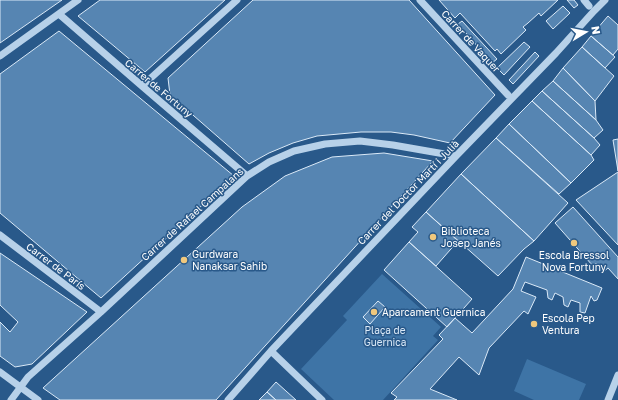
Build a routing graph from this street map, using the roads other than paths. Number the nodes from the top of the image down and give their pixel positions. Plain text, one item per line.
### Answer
1 (78, 0) edge
2 (237, 0) edge
3 (420, 0) edge
4 (605, 0) edge
5 (59, 14) junction
6 (0, 56) edge
7 (142, 86) junction
8 (508, 95) dead end
9 (456, 156) junction
10 (247, 176) junction
11 (0, 235) edge
12 (101, 312) junction
13 (271, 351) junction
14 (0, 372) edge
15 (618, 376) edge
16 (21, 387) junction
17 (11, 400) edge
18 (38, 400) edge
19 (228, 400) edge
20 (322, 400) edge
21 (608, 400) edge

1 - 5 street
2 - 7 street
3 - 8 street, Carrer de Vaquer
4 - 9 street, Carrer del Doctor Martí i Julià
5 - 6 street
5 - 7 street, Carrer de Fortuny
7 - 10 street, Carrer de Fortuny
9 - 10 street, Carrer de Rafael Campalans
9 - 13 street, Carrer del Doctor Martí i Julià
10 - 12 street, Carrer de Rafael Campalans
11 - 12 street, Carrer de París
12 - 16 street, Carrer de Rafael Campalans
13 - 19 street, Carrer del Doctor Martí i Julià
13 - 20 street
14 - 16 street
15 - 21 street
16 - 17 street, Carrer de Rafael Campalans
16 - 18 street

